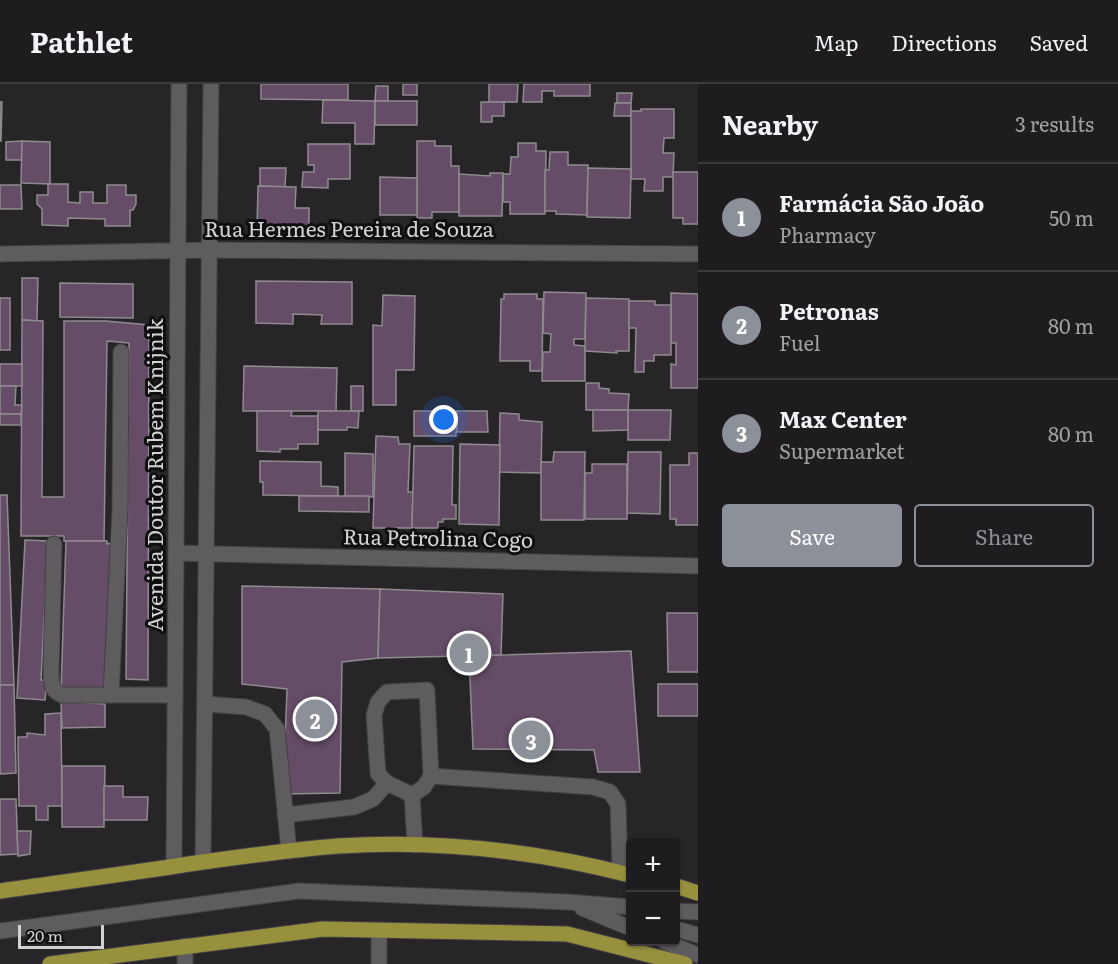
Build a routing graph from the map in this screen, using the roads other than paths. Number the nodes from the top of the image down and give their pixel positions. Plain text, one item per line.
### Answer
1 (179, 84) edge
2 (211, 84) edge
3 (210, 250) junction
4 (178, 251) junction
5 (0, 254) edge
6 (698, 254) edge
7 (121, 352) dead end
8 (54, 544) dead end
9 (176, 553) junction
10 (207, 554) junction
11 (698, 566) edge
12 (111, 695) junction
13 (175, 695) junction
14 (205, 704) junction
15 (431, 777) junction
16 (387, 783) junction
17 (412, 795) junction
18 (285, 815) junction
19 (415, 845) junction
20 (289, 851) junction
21 (202, 862) junction
22 (174, 866) junction
23 (625, 874) edge
24 (680, 888) edge
25 (0, 891) edge
26 (698, 893) edge
27 (568, 902) junction
28 (626, 907) edge
29 (680, 910) edge
30 (698, 912) edge
31 (626, 917) edge
32 (0, 925) edge
33 (626, 926) edge
34 (20, 928) junction
35 (379, 930) junction
36 (680, 930) edge
37 (0, 931) edge
38 (698, 935) edge
39 (0, 937) edge
40 (185, 946) junction
41 (675, 946) edge
42 (698, 955) edge
43 (50, 964) edge
44 (185, 964) edge
45 (379, 964) edge
46 (685, 964) edge

1 - 4 street, Avenida Doutor Rubem Knijnik
2 - 3 street
3 - 4 street, Rua Hermes Pereira de Souza
3 - 6 street, Rua Hermes Pereira de Souza
3 - 10 street
4 - 5 street, Rua Hermes Pereira de Souza
4 - 9 street, Avenida Doutor Rubem Knijnik
7 - 12 street
8 - 12 street
9 - 10 street, Rua Petrolina Cogo
9 - 13 street, Avenida Doutor Rubem Knijnik
10 - 11 street, Rua Petrolina Cogo
10 - 14 street
12 - 13 street
13 - 22 street, Avenida Doutor Rubem Knijnik
14 - 18 street
14 - 21 street
15 - 16 street
15 - 17 street
15 - 23 street
16 - 17 street
16 - 18 street
17 - 19 street
18 - 20 street
19 - 20 main road
19 - 23 main road
20 - 21 main road
21 - 22 main road
22 - 25 main road
24 - 26 main road
27 - 28 street
27 - 31 street
27 - 33 street
27 - 34 street
29 - 30 street
32 - 34 street
34 - 37 street
34 - 39 street
35 - 40 main road
35 - 45 street
35 - 46 main road
36 - 38 street
40 - 43 main road
40 - 44 street
41 - 42 street

